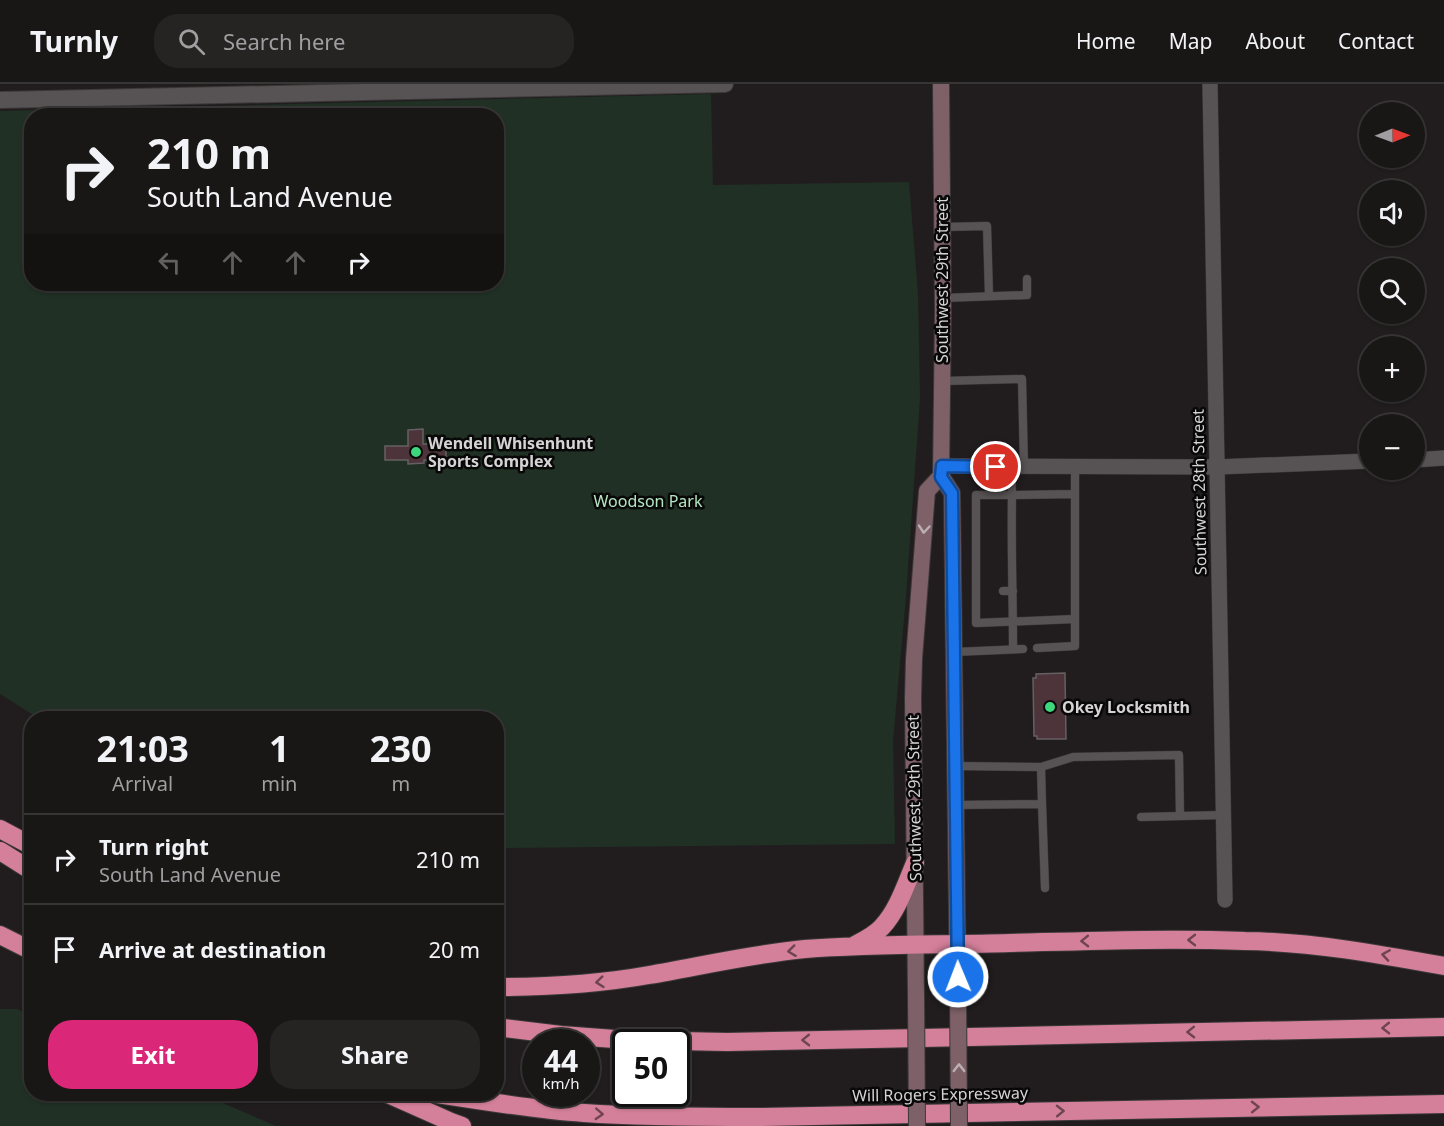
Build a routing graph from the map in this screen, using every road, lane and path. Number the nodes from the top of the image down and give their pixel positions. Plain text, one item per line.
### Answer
1 (725, 84) edge
2 (941, 84) edge
3 (1210, 84) edge
4 (0, 100) edge
5 (942, 227) junction
6 (1027, 279) dead end
7 (989, 296) junction
8 (943, 298) junction
9 (943, 381) junction
10 (1444, 458) edge
11 (1425, 459) edge
12 (1359, 461) edge
13 (1018, 467) junction
14 (1075, 467) junction
15 (1217, 467) junction
16 (941, 471) junction
17 (1074, 494) junction
18 (1012, 495) junction
19 (1004, 591) dead end
20 (1012, 591) junction
21 (1075, 619) junction
22 (1013, 621) junction
23 (1037, 648) dead end
24 (1013, 649) junction
25 (1023, 649) dead end
26 (954, 652) junction
27 (955, 766) junction
28 (1041, 767) junction
29 (1042, 804) junction
30 (956, 806) junction
31 (1223, 814) junction
32 (1180, 816) junction
33 (1141, 817) dead end
34 (0, 829) edge
35 (24, 842) edge
36 (0, 851) edge
37 (915, 863) junction
38 (24, 866) edge
39 (1045, 888) dead end
40 (1225, 900) dead end
41 (0, 935) edge
42 (957, 944) junction
43 (915, 945) junction
44 (24, 947) edge
45 (851, 947) junction
46 (1444, 966) edge
47 (504, 987) edge
48 (1444, 1027) edge
49 (504, 1028) edge
50 (404, 1101) edge
51 (482, 1101) edge
52 (1444, 1104) edge
53 (462, 1126) edge
54 (917, 1126) edge
55 (959, 1126) edge

1 - 4 street
2 - 5 main road, Southwest 29th Street
3 - 15 street, Southwest 28th Street
5 - 7 lane
5 - 8 main road, Southwest 29th Street
6 - 7 lane
7 - 8 lane
8 - 9 main road, Southwest 29th Street
9 - 13 lane
9 - 16 main road, Southwest 29th Street
10 - 11 street
12 - 15 street
13 - 14 street
13 - 16 street
13 - 18 lane
14 - 15 street
14 - 17 lane
15 - 31 street, Southwest 28th Street
16 - 26 main road, Southwest 29th Street
16 -> 37 main road, Southwest 29th Street
17 - 18 lane
17 - 21 lane
18 - 20 lane
18 - 22 lane
19 - 20 lane
20 - 22 lane
21 - 22 lane
21 - 23 lane
22 - 24 lane
24 - 25 lane
24 - 26 lane
26 - 27 main road, Southwest 29th Street
27 - 28 lane
27 - 30 main road, Southwest 29th Street
28 - 29 lane
28 - 32 lane
29 - 30 lane
29 - 39 lane
30 - 42 main road, Southwest 29th Street
31 - 32 lane
31 - 40 street, Southwest 28th Street
32 - 33 lane
34 - 35 highway
36 - 38 highway
37 - 43 main road, Southwest 29th Street
37 - 45 highway
41 - 44 highway
42 - 43 highway
46 -> 42 highway
55 -> 42 main road, Southwest 29th Street, bridge
43 - 45 highway
43 - 54 main road, Southwest 29th Street, bridge
45 -> 47 highway
48 -> 49 highway
50 - 53 highway
51 -> 52 highway, Will Rogers Expressway

